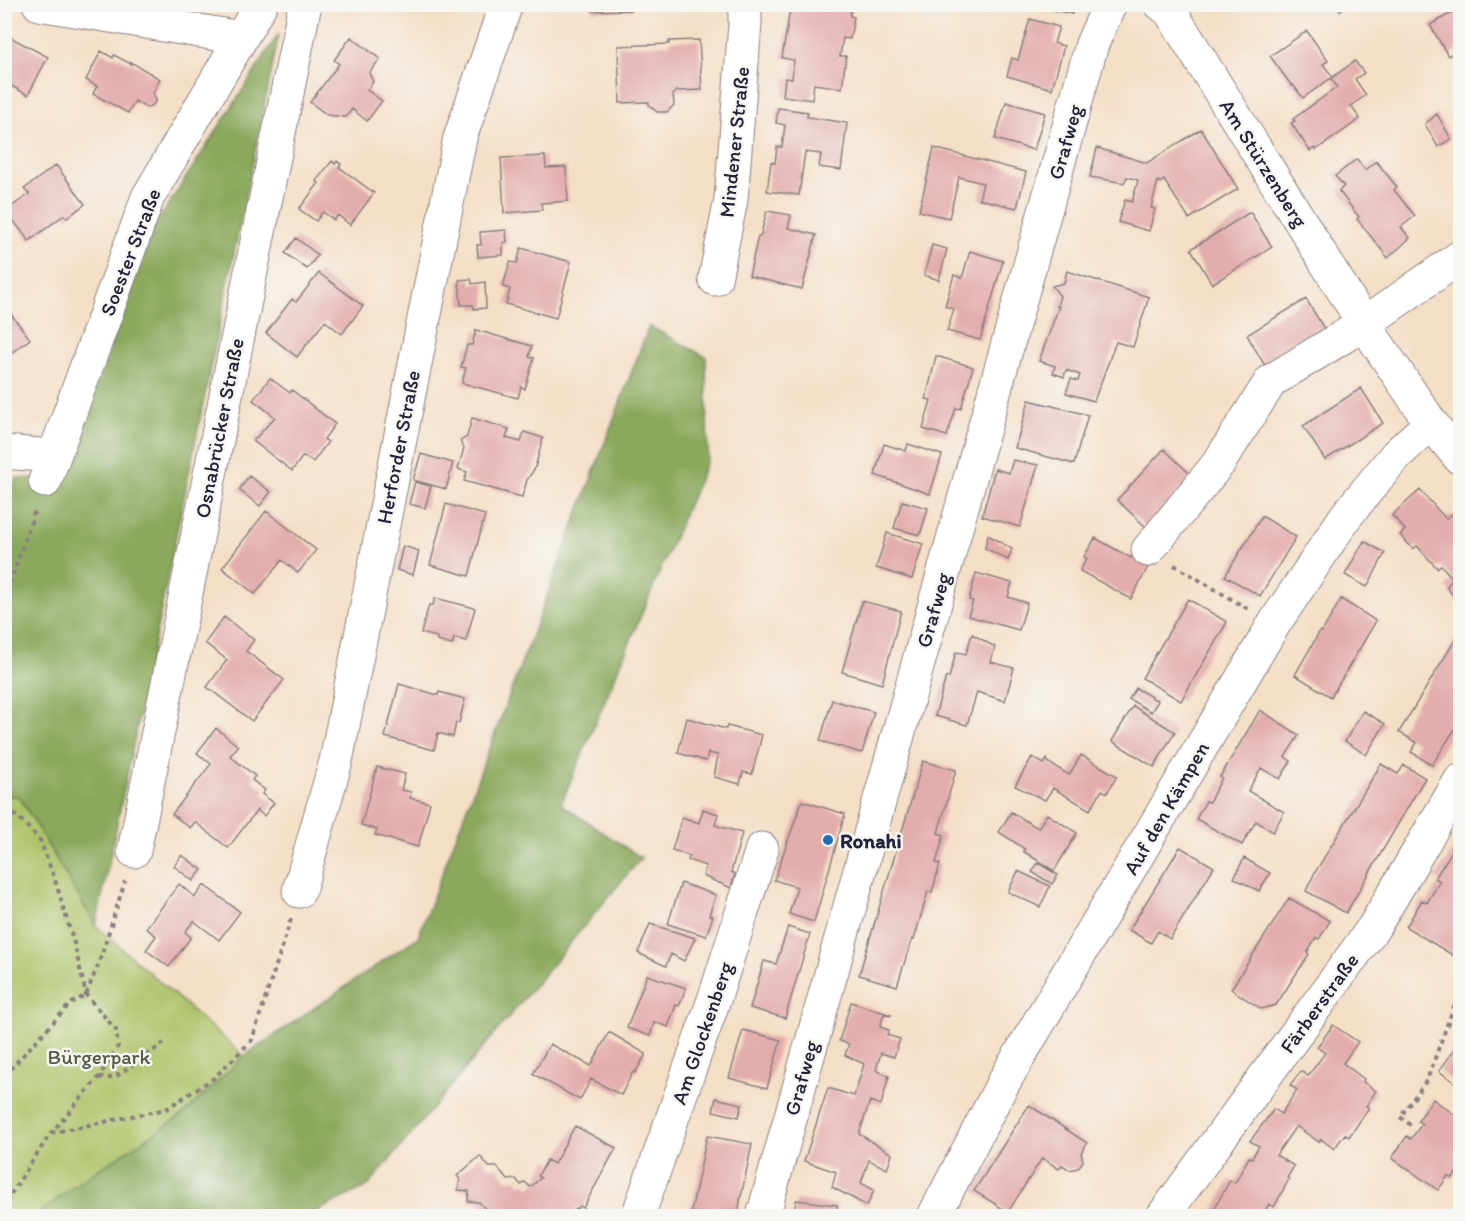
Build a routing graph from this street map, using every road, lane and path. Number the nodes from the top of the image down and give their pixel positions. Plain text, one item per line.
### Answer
1 (39, 4) edge
2 (261, 4) edge
3 (304, 4) edge
4 (506, 4) edge
5 (745, 4) edge
6 (1161, 4) edge
7 (1119, 5) edge
8 (241, 38) junction
9 (1461, 257) edge
10 (715, 279) dead end
11 (1364, 324) junction
12 (1431, 423) junction
13 (4, 452) edge
14 (1461, 458) edge
15 (49, 469) junction
16 (1148, 550) joint
17 (4, 601) edge
18 (1274, 624) junction
19 (1461, 781) edge
20 (4, 812) edge
21 (762, 849) dead end
22 (134, 851) joint
23 (300, 891) joint
24 (86, 995) junction
25 (1454, 1006) dead end
26 (164, 1043) dead end
27 (4, 1076) edge
28 (99, 1077) junction
29 (1411, 1125) dead end
30 (51, 1133) junction
31 (4, 1207) edge
32 (638, 1216) edge
33 (763, 1216) edge
34 (934, 1216) edge
35 (1163, 1216) edge

1 - 8 street
2 - 8 street, Soester Straße
3 - 22 street, Osnabrücker Straße
4 - 23 street, Herforder Straße
5 - 10 street, Mindener Straße
6 - 11 street, Am Stürzenberg
7 - 33 street, Grafweg
8 - 15 street, Soester Straße
9 - 11 street
11 - 12 street, Am Stürzenberg
11 - 16 street
12 - 14 street, Am Stürzenberg
12 - 18 street, Auf den Kämpen
13 - 15 street
15 - 17 path
16 - 18 path
18 - 34 street, Auf den Kämpen
19 - 35 street, Färberstraße
20 - 24 path
21 - 32 street, Am Glockenberg
22 - 24 path
23 - 30 path
24 - 27 path
24 - 28 path
25 - 29 path
26 - 28 path
28 - 30 path
30 - 31 path

